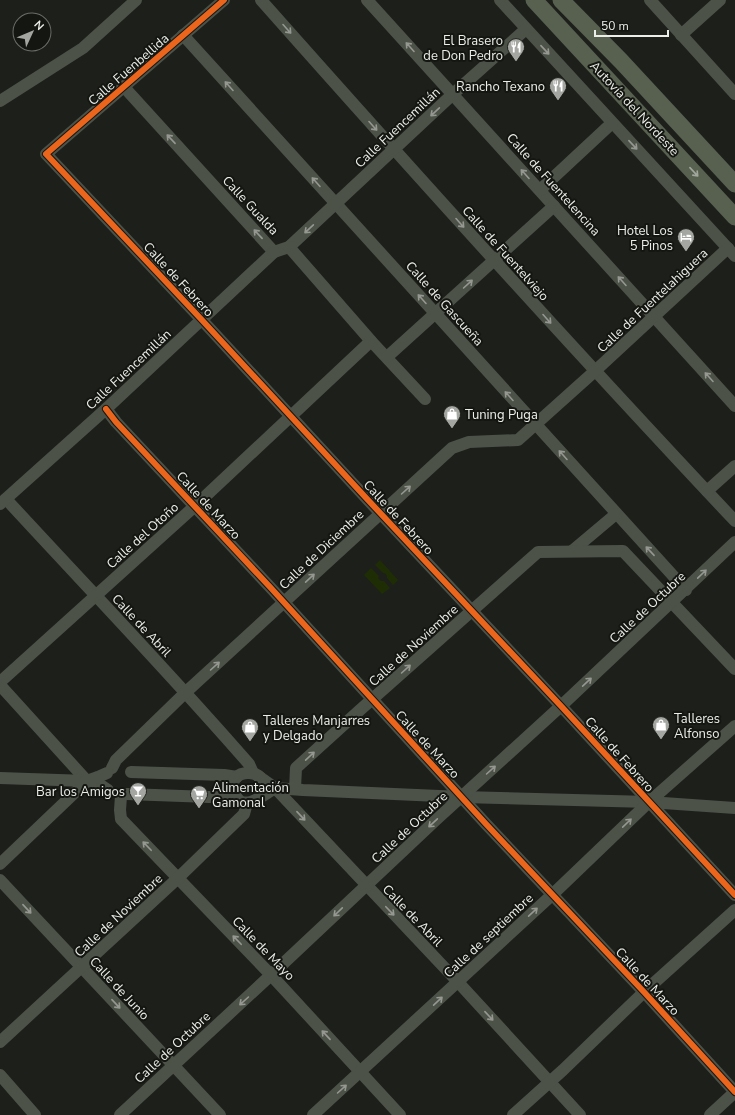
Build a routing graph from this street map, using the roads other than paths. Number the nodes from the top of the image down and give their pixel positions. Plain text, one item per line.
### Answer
1 (136, 0) edge
2 (224, 0) edge
3 (261, 0) edge
4 (367, 0) edge
5 (500, 0) edge
6 (534, 0) edge
7 (561, 0) edge
8 (571, 0) edge
9 (650, 0) edge
10 (720, 0) edge
11 (526, 29) junction
12 (681, 35) junction
13 (183, 36) junction
14 (621, 60) junction
15 (124, 87) junction
16 (453, 94) junction
17 (735, 94) edge
18 (0, 101) edge
19 (612, 123) junction
20 (394, 150) junction
21 (46, 154) joint
22 (735, 184) edge
23 (540, 190) junction
24 (336, 204) junction
25 (554, 206) junction
26 (735, 217) edge
27 (289, 247) junction
28 (274, 252) junction
29 (732, 252) edge
30 (494, 261) junction
31 (435, 313) junction
32 (654, 316) junction
33 (202, 318) junction
34 (372, 342) junction
35 (386, 357) junction
36 (595, 371) junction
37 (425, 399) dead end
38 (735, 406) edge
39 (106, 409) junction
40 (292, 416) junction
41 (536, 424) junction
42 (735, 466) edge
43 (707, 491) junction
44 (3, 502) edge
45 (195, 506) junction
46 (380, 513) junction
47 (616, 514) junction
48 (735, 521) edge
49 (735, 542) edge
50 (572, 551) junction
51 (686, 590) junction
52 (95, 596) junction
53 (284, 602) junction
54 (672, 602) junction
55 (472, 610) junction
56 (735, 668) edge
57 (0, 682) edge
58 (0, 685) edge
59 (186, 692) junction
60 (372, 699) junction
61 (562, 706) junction
62 (735, 726) edge
63 (110, 770) junction
64 (131, 772) junction
65 (256, 775) junction
66 (0, 778) edge
67 (237, 778) junction
68 (87, 781) junction
69 (275, 788) junction
70 (295, 789) junction
71 (108, 790) junction
72 (124, 795) junction
73 (462, 797) junction
74 (260, 798) junction
75 (242, 800) junction
76 (649, 802) junction
77 (735, 808) edge
78 (0, 864) edge
79 (178, 878) junction
80 (0, 880) edge
81 (366, 886) junction
82 (553, 894) junction
83 (735, 895) edge
84 (735, 910) edge
85 (82, 968) junction
86 (271, 975) junction
87 (458, 982) junction
88 (644, 992) junction
89 (0, 1042) edge
90 (173, 1065) junction
91 (361, 1072) junction
92 (0, 1075) edge
93 (550, 1081) junction
94 (735, 1092) edge
95 (35, 1115) edge
96 (120, 1115) edge
97 (220, 1115) edge
98 (313, 1115) edge
99 (400, 1115) edge
100 (513, 1115) edge
101 (580, 1115) edge
102 (710, 1115) edge

1 - 18 street
2 - 13 street, Calle Fuenbellida
3 -> 20 street, Calle de Fuentelviejo
16 -> 4 street, Calle de Fuentelencina
5 - 11 street
6 -> 26 highway, Autovía del Nordeste
7 - 14 highway, Autovía del Nordeste
8 - 14 highway
9 - 12 street
10 - 12 street
11 - 16 street, Calle Fuencemillán
11 -> 19 street
12 - 17 street
13 - 15 street, Calle Fuenbellida
24 -> 13 street, Calle de Gascueña
14 - 22 highway, Autovía del Nordeste
15 - 21 street, Calle Fuenbellida
28 -> 15 street, Calle Gualda
16 -> 20 street, Calle Fuencemillán
23 -> 16 street, Calle de Fuentelencina
19 - 23 street
19 -> 29 street
20 - 24 street, Calle Fuencemillán
20 -> 30 street, Calle de Fuentelviejo
21 - 33 street, Calle de Febrero
23 - 25 street, Calle de Fuentelencina
24 -> 27 street, Calle Fuencemillán
31 -> 24 street, Calle de Gascueña
25 - 30 street
32 -> 25 street, Calle de Fuentelencina
27 - 28 street, Calle Gualda
27 - 34 street, Calle Gualda
28 - 33 street, Calle Fuencemillán
29 - 32 street, Calle de Fuentelahiguera
31 -> 30 street
30 -> 36 street, Calle de Fuentelviejo
31 - 35 street
41 -> 31 street, Calle de Gascueña
32 - 36 street, Calle de Fuentelahiguera
38 -> 32 street, Calle de Fuentelencina
33 - 39 street, Calle Fuencemillán
33 - 40 street, Calle de Febrero
34 - 35 street, Calle Gualda
34 - 40 street, Calle del Otoño
35 - 37 street, Calle Gualda
36 - 41 street, Calle de Fuentelahiguera
36 - 43 street, Calle de Fuentelviejo
39 - 44 street, Calle Fuencemillán
39 - 45 street, Calle de Marzo
40 - 45 street, Calle del Otoño
40 - 46 street, Calle de Febrero
46 -> 41 street, Calle de Diciembre
47 -> 41 street, Calle de Gascueña
42 - 43 street
43 - 48 street, Calle de Fuentelviejo
44 - 52 street, Calle de Abril
45 - 52 street, Calle del Otoño
45 - 53 street, Calle de Marzo
53 -> 46 street, Calle de Diciembre
46 - 55 street, Calle de Febrero
47 - 50 street
51 -> 47 street, Calle de Gascueña
51 -> 49 street, Calle de Octubre
50 - 54 street, Calle de Noviembre
50 - 55 street, Calle de Noviembre
51 - 54 street, Calle de Octubre
52 - 57 street, Calle del Otoño
52 - 59 street, Calle de Abril
59 -> 53 street, Calle de Diciembre
53 - 60 street, Calle de Marzo
54 - 56 street, Calle de Noviembre
61 -> 54 street, Calle de Octubre
60 -> 55 street, Calle de Noviembre
55 - 61 street, Calle de Febrero
58 - 68 street
59 - 63 street, Calle de Diciembre
59 - 65 street, Calle de Abril
70 -> 60 street, Calle de Noviembre
60 - 73 street, Calle de Marzo
73 -> 61 street, Calle de Octubre
61 - 76 street, Calle de Febrero
62 - 76 street, Calle de septiembre
63 - 64 street
63 - 68 street
63 - 71 street
64 - 67 street
64 - 72 street
65 - 67 street
65 - 69 street, Calle de Abril
65 - 74 street
66 - 68 street
67 - 75 street
68 - 71 street
68 - 78 street
69 - 70 street
69 - 74 street
69 -> 81 street, Calle de Abril
70 - 73 street
71 - 72 street
72 - 75 street
79 -> 72 street, Calle de Mayo
73 - 76 street
73 -> 81 street, Calle de Octubre
73 - 82 street, Calle de Marzo
74 - 75 street
75 - 79 street, Calle de Noviembre
76 - 77 street
82 -> 76 street, Calle de septiembre
76 - 83 street, Calle de Febrero
79 - 85 street, Calle de Noviembre
86 -> 79 street, Calle de Mayo
80 -> 85 street, Calle de Junio
81 -> 86 street, Calle de Octubre
81 -> 87 street, Calle de Abril
87 -> 82 street, Calle de septiembre
82 - 88 street, Calle de Marzo
84 - 88 street
85 - 89 street, Calle de Noviembre
85 -> 90 street, Calle de Junio
86 -> 90 street, Calle de Octubre
91 -> 86 street, Calle de Mayo
91 -> 87 street, Calle de septiembre
87 -> 93 street, Calle de Abril
88 - 93 street
88 - 94 street, Calle de Marzo
90 - 96 street, Calle de Octubre
90 - 97 street, Calle de Junio
98 -> 91 street, Calle de septiembre
91 - 99 street, Calle de Mayo
92 - 95 street
93 - 100 street
93 - 101 street, Calle de Abril
94 - 102 street

